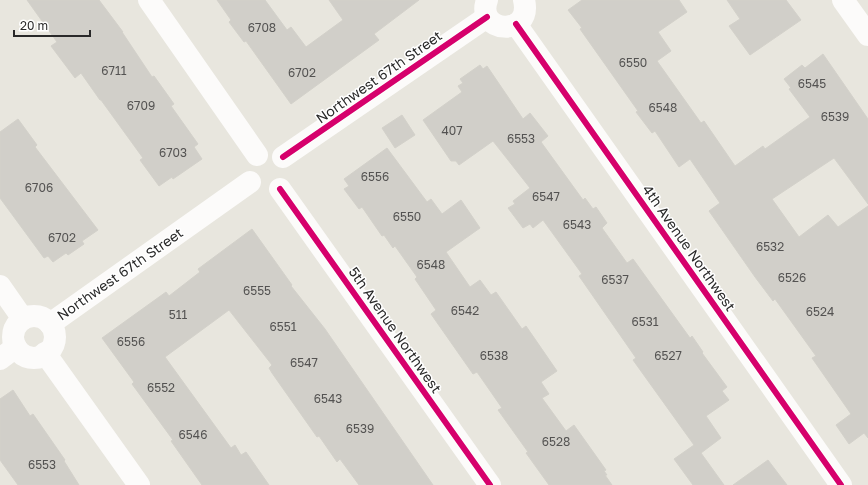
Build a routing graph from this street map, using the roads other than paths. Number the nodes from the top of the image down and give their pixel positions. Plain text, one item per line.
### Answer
1 (149, 0) edge
2 (524, 0) edge
3 (843, 0) edge
4 (487, 9) edge
5 (516, 24) junction
6 (868, 36) edge
7 (257, 155) junction
8 (283, 158) junction
9 (250, 182) junction
10 (280, 189) junction
11 (0, 286) edge
12 (23, 319) junction
13 (50, 324) junction
14 (8, 353) edge
15 (45, 353) junction
16 (139, 485) edge
17 (490, 485) edge
18 (841, 485) edge

1 - 7 street
2 - 5 street
3 - 6 street
4 - 5 street
4 - 8 street, Northwest 67th Street
5 - 18 street, 4th Avenue Northwest
7 - 8 street
7 - 9 street
8 - 10 street
9 - 10 street
9 - 13 street, Northwest 67th Street
10 - 17 street, 5th Avenue Northwest
11 - 12 street
12 - 13 street
12 - 14 street
13 - 15 street
14 - 15 street
15 - 16 street

